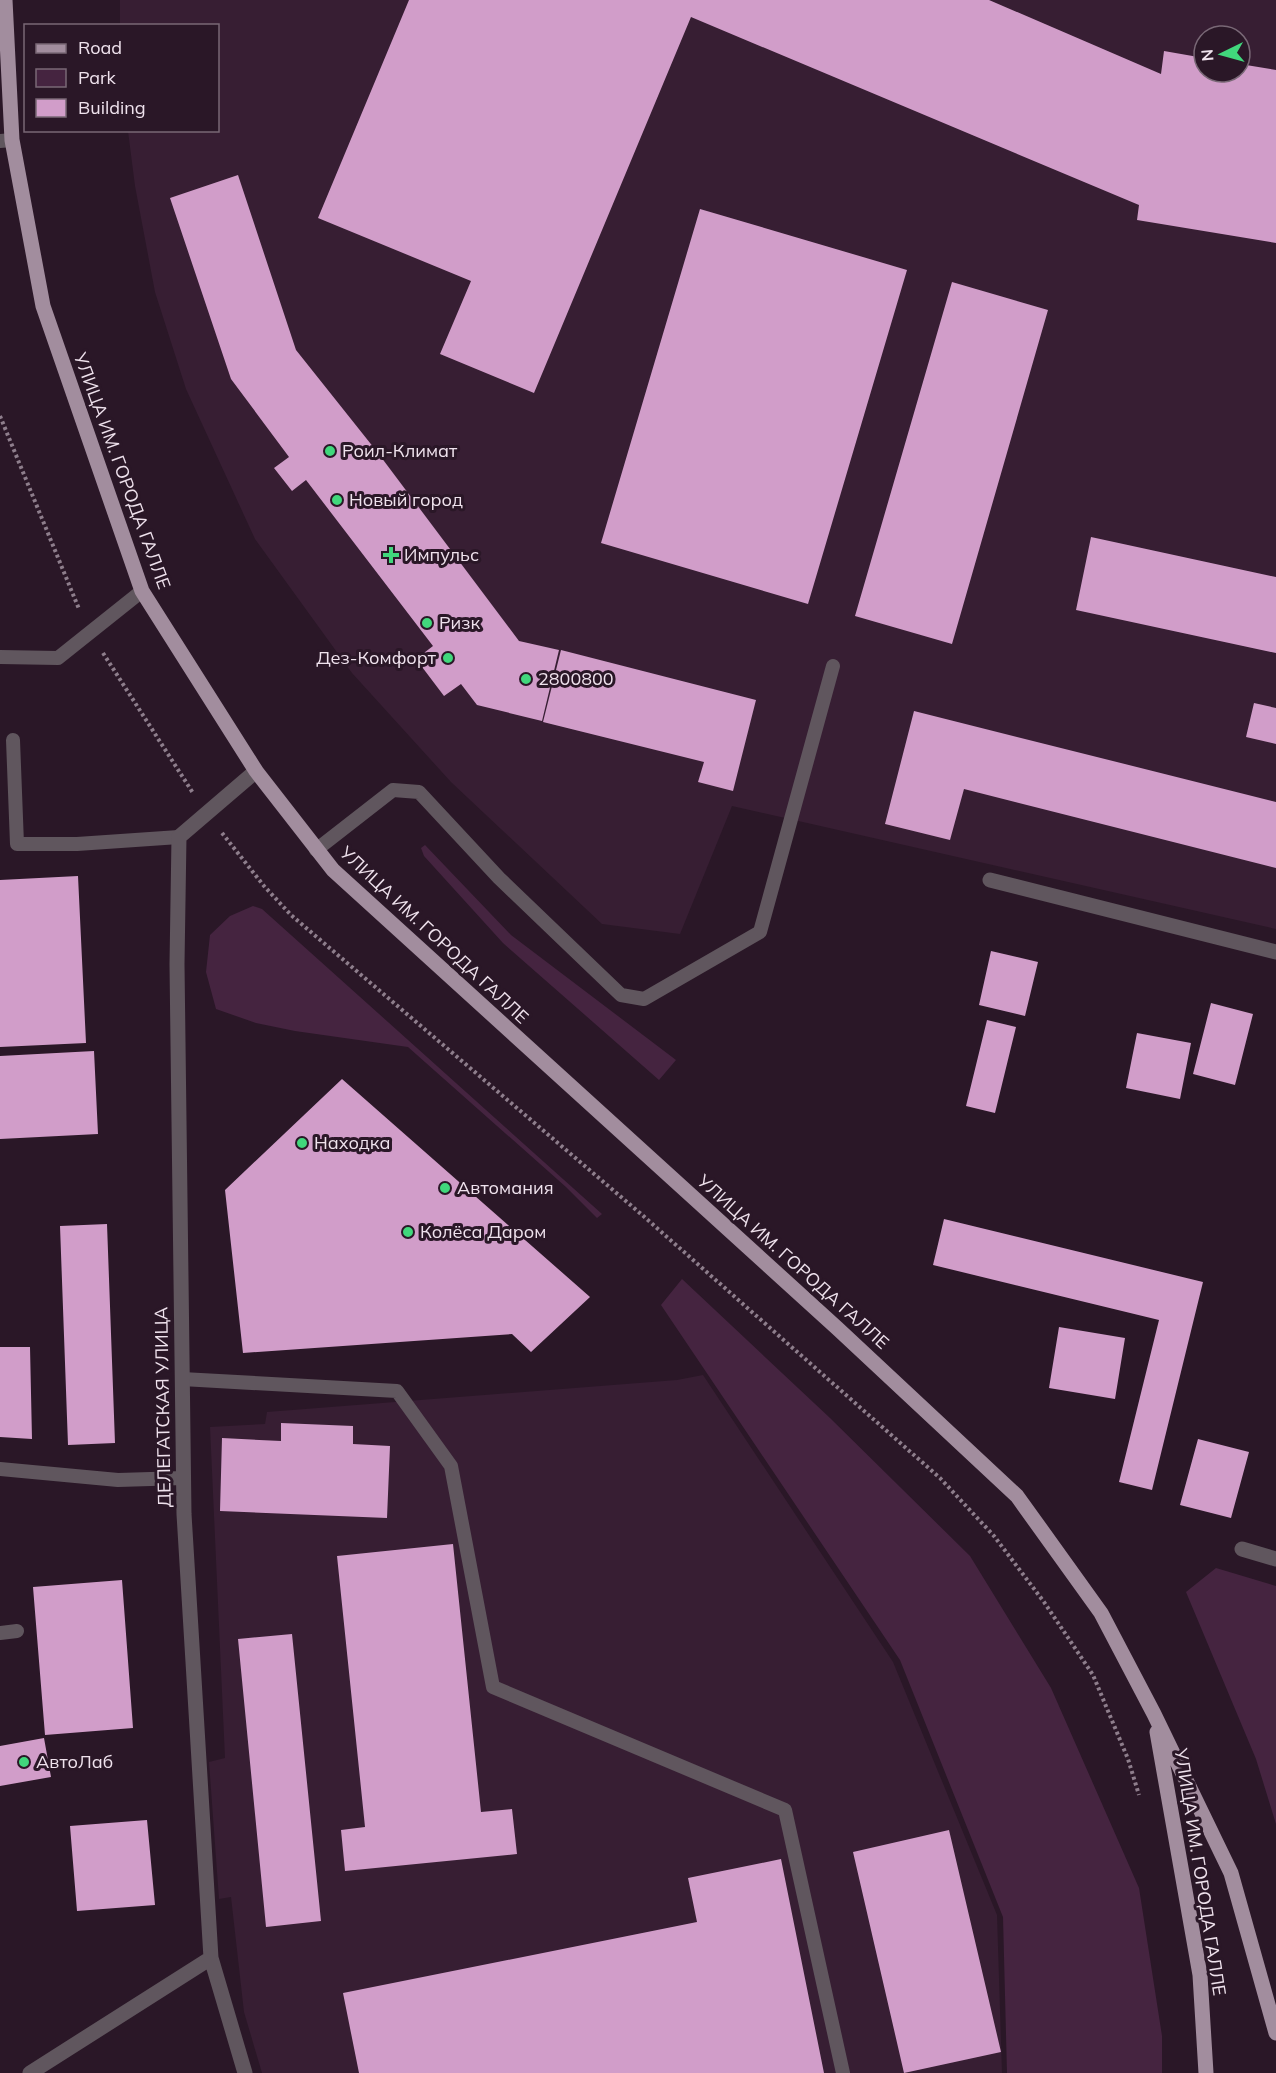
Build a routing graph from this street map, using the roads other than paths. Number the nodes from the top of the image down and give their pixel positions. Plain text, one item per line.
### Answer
1 (5, 0) edge
2 (6, 141) edge
3 (142, 591) junction
4 (0, 657) edge
5 (832, 666) dead end
6 (13, 740) dead end
7 (256, 771) junction
8 (179, 837) junction
9 (316, 850) junction
10 (990, 880) dead end
11 (1276, 952) edge
12 (182, 1379) junction
13 (0, 1469) edge
14 (184, 1478) junction
15 (1242, 1549) dead end
16 (1276, 1559) edge
17 (17, 1631) dead end
18 (0, 1632) edge
19 (1154, 1714) junction
20 (211, 1958) junction
21 (1276, 2033) edge
22 (30, 2073) edge
23 (245, 2073) edge
24 (843, 2073) edge
25 (1206, 2073) edge

1 - 2 main road, УЛИЦА ИМ. ГОРОДА ГАЛЛЕ
2 - 3 main road, УЛИЦА ИМ. ГОРОДА ГАЛЛЕ
3 - 4 lane
3 - 7 main road, УЛИЦА ИМ. ГОРОДА ГАЛЛЕ
5 - 9 lane
6 - 8 lane
7 - 8 street
7 - 9 main road, УЛИЦА ИМ. ГОРОДА ГАЛЛЕ
8 - 12 street, ДЕЛЕГАТСКАЯ УЛИЦА
9 - 19 main road, УЛИЦА ИМ. ГОРОДА ГАЛЛЕ
10 - 11 street
12 - 14 street, ДЕЛЕГАТСКАЯ УЛИЦА
12 - 24 lane
13 - 14 lane
14 - 20 street, ДЕЛЕГАТСКАЯ УЛИЦА
15 - 16 street
17 - 18 lane
19 - 21 main road, УЛИЦА ИМ. ГОРОДА ГАЛЛЕ
19 - 25 main road, УЛИЦА ИМ. ГОРОДА ГАЛЛЕ
20 - 22 street
20 - 23 street, ДЕЛЕГАТСКАЯ УЛИЦА

